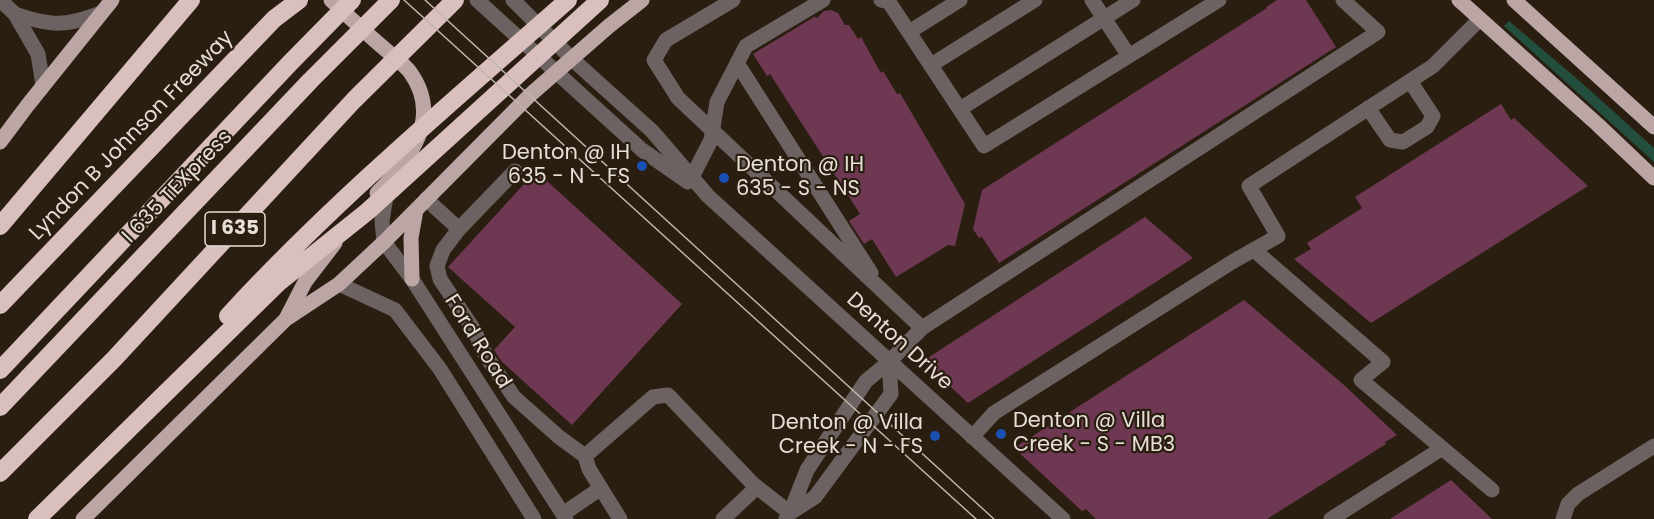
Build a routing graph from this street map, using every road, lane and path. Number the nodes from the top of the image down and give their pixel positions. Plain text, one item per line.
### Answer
1 (0, 0) edge
2 (112, 0) edge
3 (191, 0) edge
4 (200, 0) edge
5 (286, 0) edge
6 (299, 0) edge
7 (331, 0) edge
8 (352, 0) edge
9 (391, 0) edge
10 (455, 0) edge
11 (477, 0) edge
12 (513, 0) edge
13 (568, 0) edge
14 (600, 0) edge
15 (642, 0) edge
16 (733, 0) edge
17 (821, 0) edge
18 (960, 0) edge
19 (1035, 0) edge
20 (1092, 0) edge
21 (1133, 0) edge
22 (1219, 0) edge
23 (1343, 0) edge
24 (1460, 0) edge
25 (1514, 0) edge
26 (892, 2) edge
27 (101, 13) junction
28 (15, 14) junction
29 (1104, 18) junction
30 (1480, 19) junction
31 (268, 26) junction
32 (909, 32) junction
33 (154, 45) junction
34 (1129, 56) junction
35 (572, 59) junction
36 (737, 63) junction
37 (931, 65) junction
38 (556, 73) junction
39 (1410, 81) junction
40 (44, 85) junction
41 (1368, 108) junction
42 (960, 109) junction
43 (1654, 127) edge
44 (712, 131) junction
45 (0, 142) edge
46 (515, 171) dead end
47 (692, 177) junction
48 (1654, 178) edge
49 (388, 181) junction
50 (708, 195) junction
51 (422, 204) junction
52 (0, 226) edge
53 (459, 229) junction
54 (384, 242) junction
55 (1254, 250) junction
56 (412, 279) junction
57 (339, 284) junction
58 (883, 292) junction
59 (0, 305) edge
60 (286, 319) junction
61 (922, 328) junction
62 (476, 335) junction
63 (456, 348) junction
64 (114, 359) junction
65 (889, 362) junction
66 (0, 370) edge
67 (481, 388) junction
68 (514, 397) junction
69 (460, 401) junction
70 (0, 407) edge
71 (495, 410) junction
72 (972, 436) junction
73 (1654, 446) edge
74 (1441, 449) junction
75 (585, 456) junction
76 (86, 469) junction
77 (0, 473) edge
78 (0, 487) edge
79 (757, 487) junction
80 (601, 488) junction
81 (1492, 490) dead end
82 (788, 516) edge
83 (89, 517) edge
84 (564, 517) edge
85 (37, 519) edge
86 (534, 519) edge
87 (620, 519) edge
88 (723, 519) edge
89 (1063, 519) edge
90 (1331, 519) edge
91 (1563, 519) edge

1 - 28 street
2 - 27 main road
3 - 33 highway
4 - 33 highway
5 - 31 highway
6 - 31 highway, Lyndon B Johnson Freeway
7 - 49 main road
8 - 66 highway, I 635 TEXpress
9 - 70 highway, I 635 TEXpress
10 - 64 highway, I 635
11 - 38 street, Denton Drive
12 - 35 street, Denton Drive
13 - 76 highway
14 - 76 highway
15 - 35 main road
16 - 44 street
17 - 36 street
18 - 32 street
19 - 37 street
20 - 29 street
21 - 29 street
22 - 34 street
23 - 61 street
24 - 30 main road
25 - 43 main road
26 - 32 street
27 - 28 street
27 - 40 main road
28 - 40 street
29 - 34 street
29 - 42 street
30 - 39 street
30 - 48 main road
31 - 59 highway, Lyndon B Johnson Freeway
32 - 37 street
33 - 52 highway
34 - 42 street
35 - 38 main road
35 - 47 street, Denton Drive
36 - 44 street
36 - 58 street
37 - 42 street
38 - 50 street, Denton Drive
38 - 51 main road
39 - 41 street
39 - 41 street
40 - 45 main road
41 - 55 street
44 - 47 street
44 - 58 street
46 - 53 street
47 - 50 street, Denton Drive
49 - 54 street
49 - 60 main road
50 - 65 street, Denton Drive
51 - 53 street
51 - 54 main road
51 - 56 main road
53 - 62 street
54 - 56 street, Ford Road
54 - 57 main road
55 - 72 street
55 - 74 street
56 - 63 street, Ford Road
57 - 60 main road
57 - 69 street
58 - 61 street
60 - 83 main road
61 - 65 street
62 - 63 street
62 - 68 street
63 - 67 street, Ford Road
64 - 77 highway, I 635
64 - 78 highway
65 - 72 street, Denton Drive
65 - 82 street
65 - 82 street
67 - 69 street
67 - 71 street, Ford Road
68 - 71 street
68 - 75 street
69 - 86 street
71 - 84 street, Ford Road
72 - 89 street, Denton Drive
73 - 91 street
74 - 81 street
74 - 90 street
75 - 79 street
75 - 80 street
76 - 85 highway
79 - 82 street
79 - 88 street
80 - 84 street
80 - 87 street

